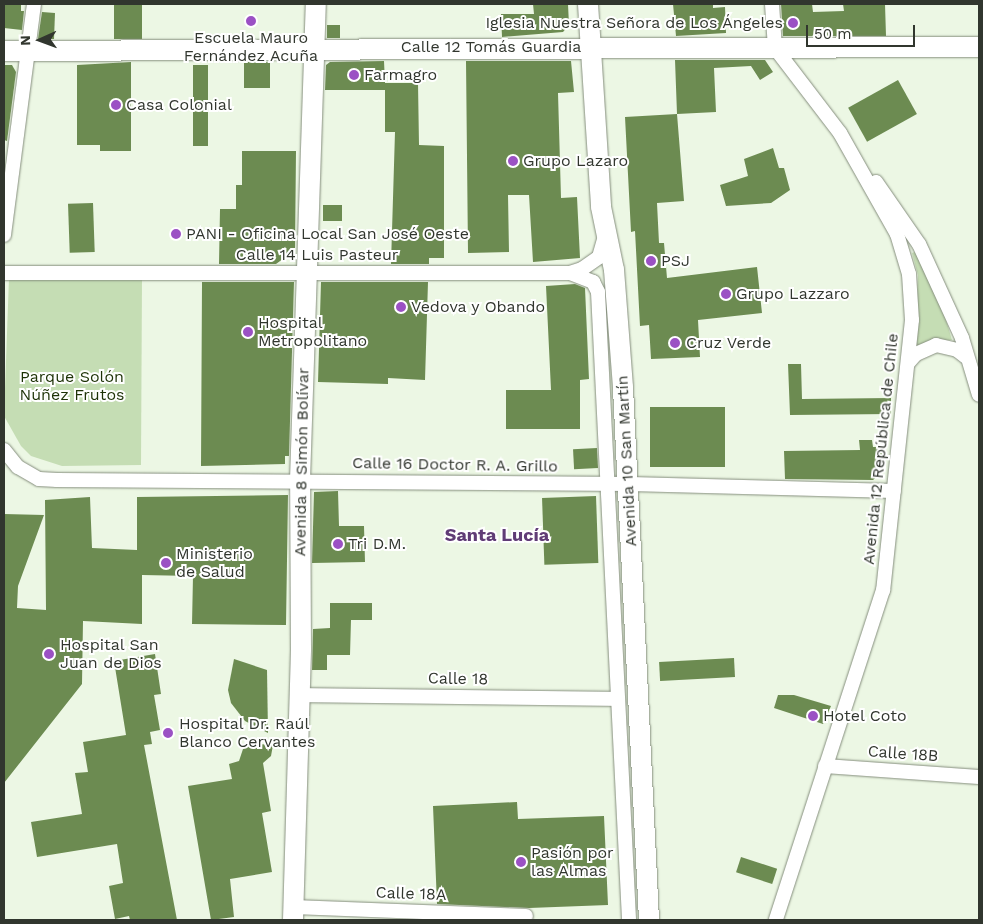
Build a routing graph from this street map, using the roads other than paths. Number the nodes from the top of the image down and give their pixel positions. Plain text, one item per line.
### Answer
1 (34, 4) edge
2 (316, 4) edge
3 (588, 4) edge
4 (772, 4) edge
5 (590, 47) junction
6 (979, 47) edge
7 (315, 48) junction
8 (775, 48) junction
9 (4, 51) edge
10 (28, 51) junction
11 (840, 133) junction
12 (606, 231) junction
13 (4, 234) edge
14 (4, 272) edge
15 (307, 272) junction
16 (570, 273) junction
17 (966, 357) junction
18 (909, 362) junction
19 (976, 381) edge
20 (979, 394) edge
21 (4, 450) edge
22 (300, 480) junction
23 (609, 484) junction
24 (630, 484) junction
25 (894, 491) junction
26 (300, 695) junction
27 (617, 699) junction
28 (825, 766) junction
29 (979, 777) edge
30 (293, 914) edge
31 (526, 916) dead end
32 (629, 920) edge
33 (650, 920) edge
34 (776, 920) edge

1 - 10 street
2 - 7 street, Avenida 8 Simón Bolívar
3 - 5 street, Avenida 10 San Martín
4 - 8 street
5 - 7 street, Calle 12 Tomás Guardia
5 - 8 street, Calle 12 Tomás Guardia
5 - 12 street, Avenida 10 San Martín
6 - 8 street, Calle 12 Tomás Guardia
7 - 10 street, Calle 12 Tomás Guardia
7 - 15 street, Avenida 8 Simón Bolívar
8 - 11 street, Avenida 12 República de Chile
9 - 10 street, Calle 12 Tomás Guardia
10 - 13 street
11 - 17 street
11 - 18 street, Avenida 12 República de Chile
12 - 16 street, Calle 14 Luis Pasteur
12 - 24 street, Avenida 10 San Martín
14 - 15 street, Calle 14 Luis Pasteur
15 - 16 street, Calle 14 Luis Pasteur
15 - 22 street, Avenida 8 Simón Bolívar
16 - 23 street, Avenida 10 San Martín
17 - 18 street
17 - 19 street
18 - 25 street, Avenida 12 República de Chile
19 - 20 street
21 - 22 street, Calle 16 Doctor R. A. Grillo
22 - 23 street, Calle 16 Doctor R. A. Grillo
22 - 26 street, Avenida 8 Simón Bolívar
23 - 24 street, Calle 16 Doctor R. A. Grillo
23 - 27 street, Avenida 10 San Martín
24 - 25 street, Calle 16 Doctor R. A. Grillo
24 - 33 street, Avenida 10 San Martín
25 - 28 street, Avenida 12 República de Chile
26 - 27 street, Calle 18
26 - 30 street, Avenida 8 Simón Bolívar
27 - 32 street, Avenida 10 San Martín
28 - 29 street, Calle 18B
28 - 34 street, Avenida 12 República de Chile
30 - 31 street, Calle 18A

